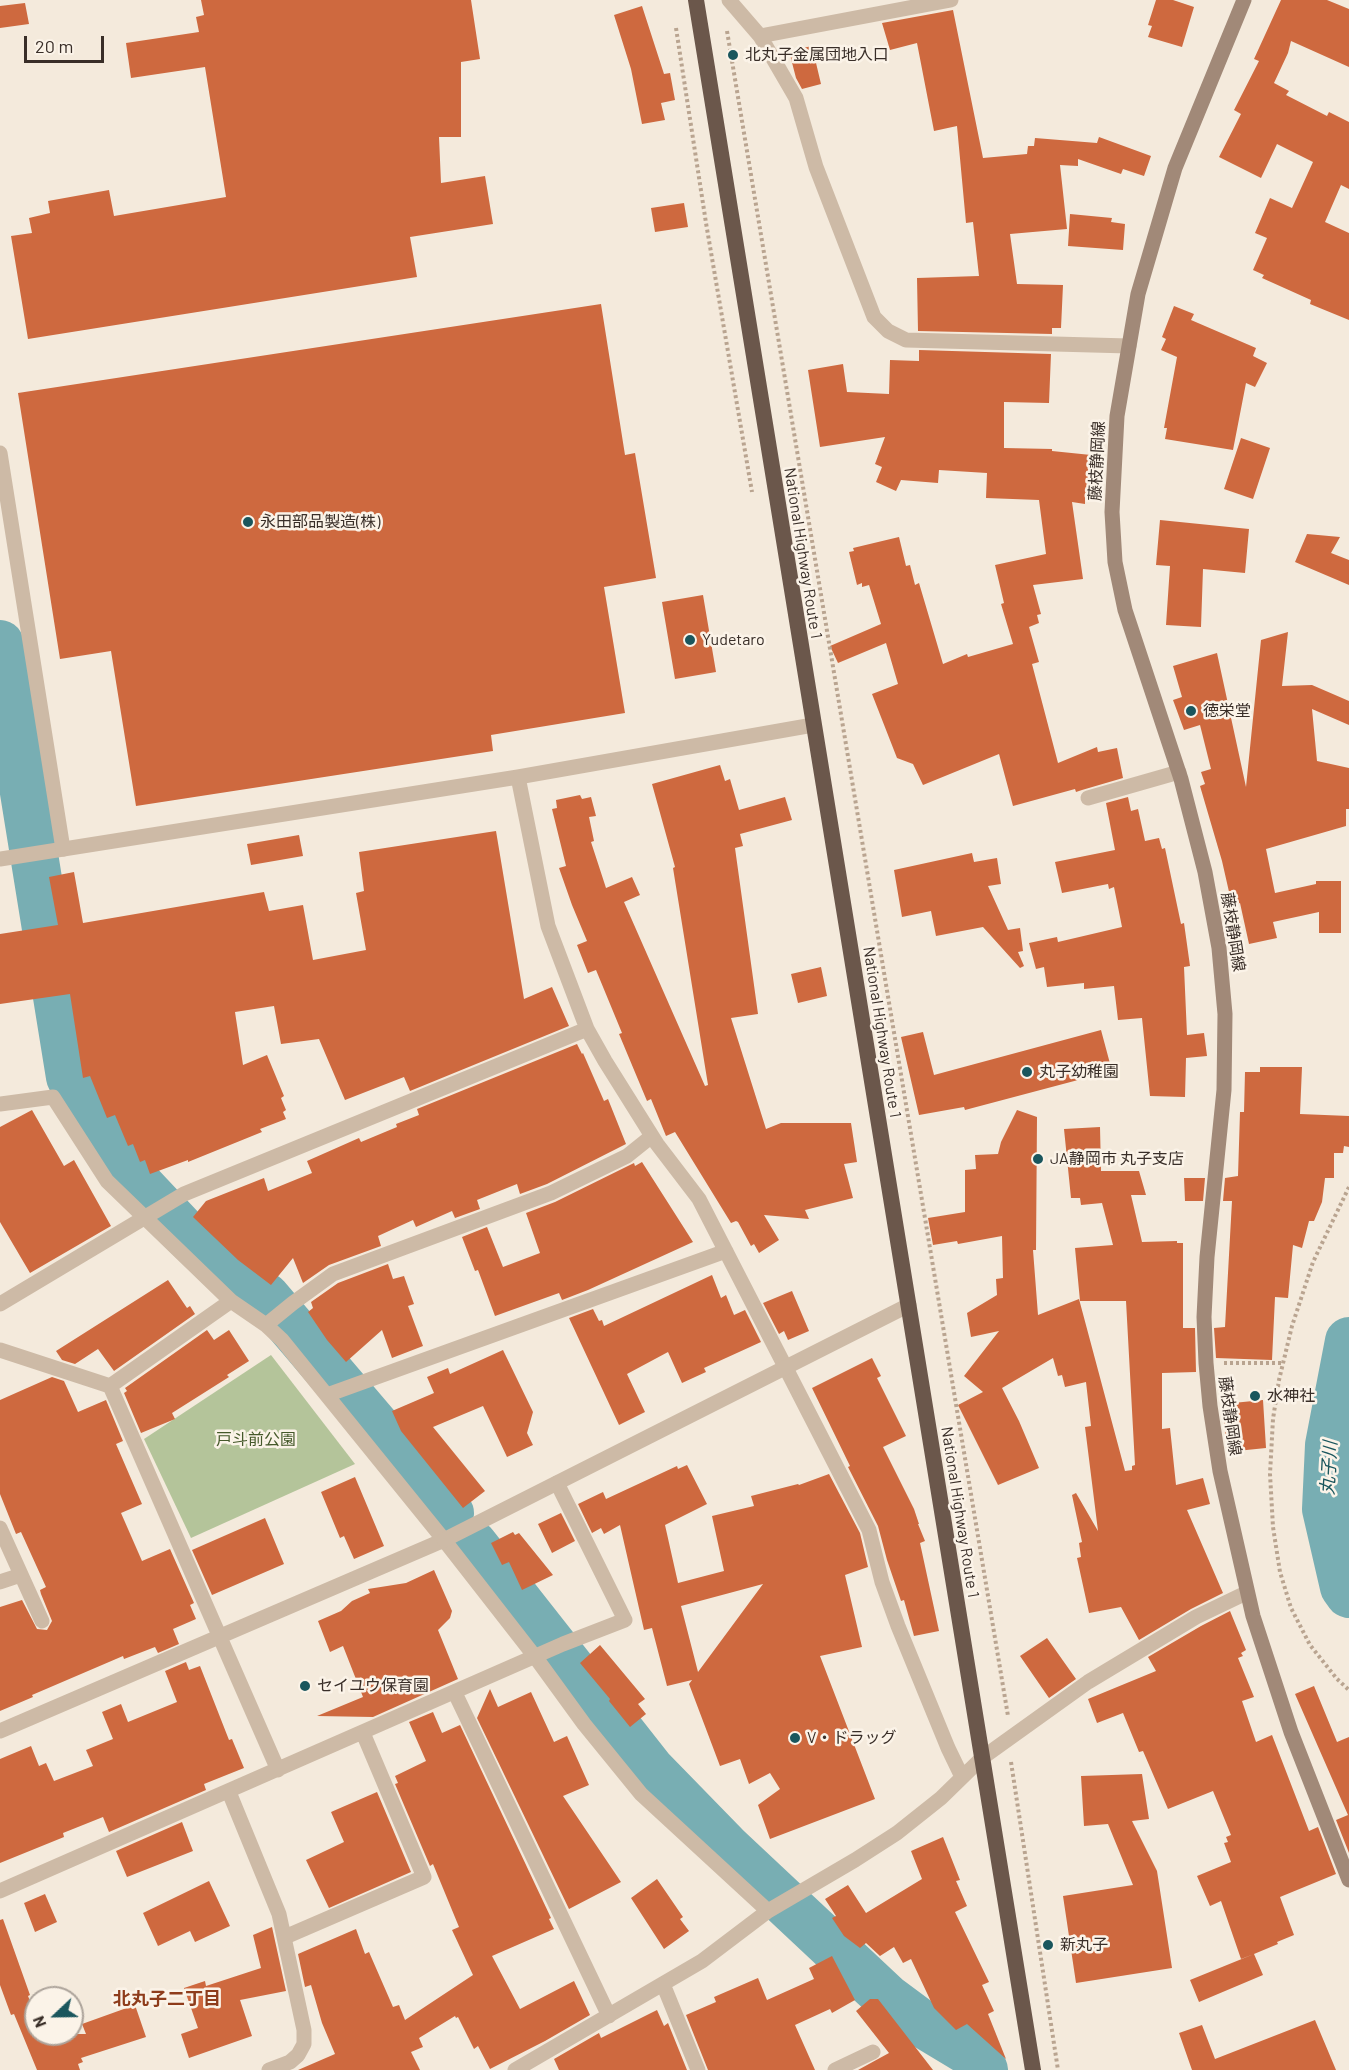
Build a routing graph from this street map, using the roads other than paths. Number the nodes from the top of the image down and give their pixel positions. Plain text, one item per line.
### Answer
1 (696, 0) edge
2 (729, 0) edge
3 (951, 0) edge
4 (1244, 0) edge
5 (760, 36) junction
6 (1129, 346) junction
7 (0, 453) edge
8 (813, 725) junction
9 (1179, 772) junction
10 (518, 777) junction
11 (1088, 798) dead end
12 (63, 849) junction
13 (8, 858) edge
14 (587, 1029) junction
15 (0, 1104) edge
16 (652, 1136) junction
17 (145, 1217) junction
18 (726, 1251) junction
19 (231, 1301) junction
20 (0, 1304) edge
21 (909, 1305) junction
22 (266, 1325) junction
23 (0, 1350) edge
24 (784, 1369) junction
25 (110, 1386) junction
26 (327, 1395) junction
27 (556, 1483) junction
28 (0, 1528) edge
29 (444, 1540) junction
30 (21, 1575) junction
31 (0, 1582) edge
32 (1246, 1593) junction
33 (42, 1621) dead end
34 (221, 1637) junction
35 (542, 1655) junction
36 (455, 1693) junction
37 (0, 1731) edge
38 (363, 1733) junction
39 (982, 1758) junction
40 (278, 1770) junction
41 (962, 1778) junction
42 (229, 1792) junction
43 (1349, 1880) edge
44 (0, 1891) edge
45 (772, 1909) junction
46 (285, 1937) junction
47 (663, 1984) junction
48 (609, 2016) junction
49 (873, 2052) dead end
50 (537, 2065) edge
51 (269, 2070) edge
52 (515, 2070) edge
53 (698, 2070) edge
54 (835, 2070) edge
55 (1033, 2070) edge

1 - 8 highway, National Highway Route 1
2 - 5 street
3 - 5 street
4 - 6 main road, 藤枝静岡線
5 - 6 street
6 - 9 main road, 藤枝静岡線
7 - 12 street
8 - 10 street
8 - 21 highway, National Highway Route 1
9 - 11 street
9 - 32 main road, 藤枝静岡線
10 - 12 street
10 - 14 street
12 - 13 street
14 - 16 street
14 - 17 street
15 - 17 street
16 - 18 street
16 - 22 street
17 - 19 street
17 - 20 street
18 - 24 street
18 - 26 street
19 - 22 street
19 - 25 street
21 - 24 street
21 - 39 highway, National Highway Route 1
22 - 26 street
23 - 25 street
24 - 27 street
24 - 41 street
25 - 34 street
26 - 29 street
27 - 29 street
27 - 35 street
28 - 30 street
29 - 34 street
29 - 35 street
30 - 31 street
30 - 33 street
32 - 39 street
32 - 43 main road, 藤枝静岡線
34 - 37 street
34 - 40 street
35 - 36 street
35 - 45 street
36 - 38 street
36 - 48 street
38 - 40 street
38 - 46 street
39 - 41 street
39 - 55 highway, National Highway Route 1
40 - 42 street
41 - 45 street
42 - 44 street
42 - 46 street
45 - 47 street
46 - 51 street
47 - 48 street
47 - 53 street
48 - 50 street
49 - 54 street
50 - 52 street

